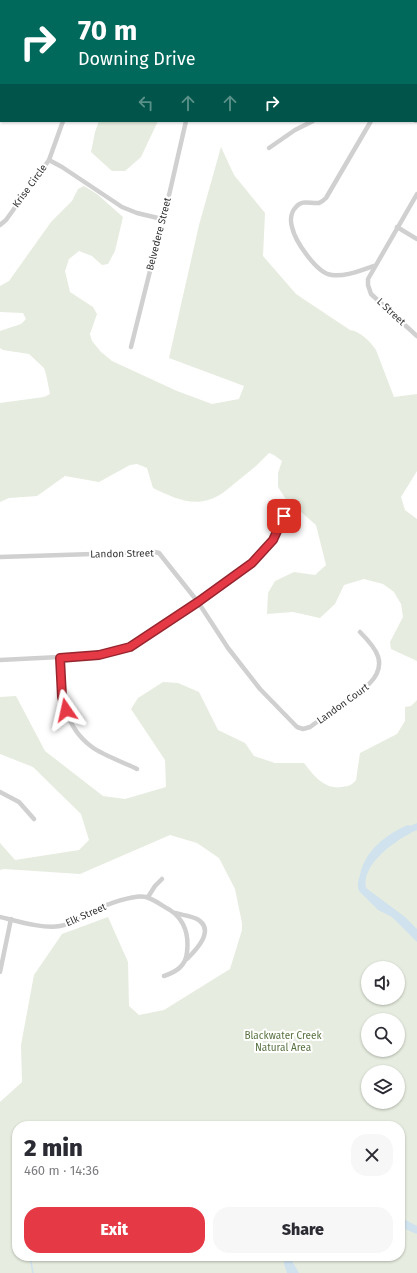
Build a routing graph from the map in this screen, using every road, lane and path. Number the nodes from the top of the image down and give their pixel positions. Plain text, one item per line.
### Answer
1 (63, 122) edge
2 (186, 122) edge
3 (311, 122) edge
4 (370, 122) edge
5 (269, 148) dead end
6 (49, 160) junction
7 (417, 194) edge
8 (162, 219) junction
9 (0, 225) edge
10 (397, 227) junction
11 (417, 239) edge
12 (374, 266) junction
13 (417, 336) edge
14 (131, 347) dead end
15 (284, 516) dead end
16 (0, 557) edge
17 (198, 602) junction
18 (360, 632) dead end
19 (60, 658) junction
20 (0, 660) edge
21 (303, 729) joint
22 (137, 769) dead end
23 (0, 792) edge
24 (34, 819) dead end
25 (162, 879) dead end
26 (148, 897) junction
27 (175, 913) junction
28 (0, 917) edge
29 (11, 919) junction
30 (187, 959) junction
31 (0, 972) edge
32 (164, 976) dead end

1 - 6 street, Krise Circle
2 - 8 street, Belvedere Street
3 - 5 street
4 - 12 street
6 - 8 street
6 - 9 street, Krise Circle
7 - 10 street
8 - 14 street, Belvedere Street
10 - 11 street
10 - 12 street
12 - 13 street, L Street
15 - 17 street
16 - 17 street, Landon Street
17 - 19 street
17 - 21 street, Landon Street
18 - 21 street, Landon Court
19 - 20 street
19 - 22 street
23 - 24 street
25 - 26 street
26 - 27 street
26 - 29 street, Elk Street
27 - 30 street
27 - 30 street
28 - 29 street, Elk Street
29 - 31 street
30 - 32 street

